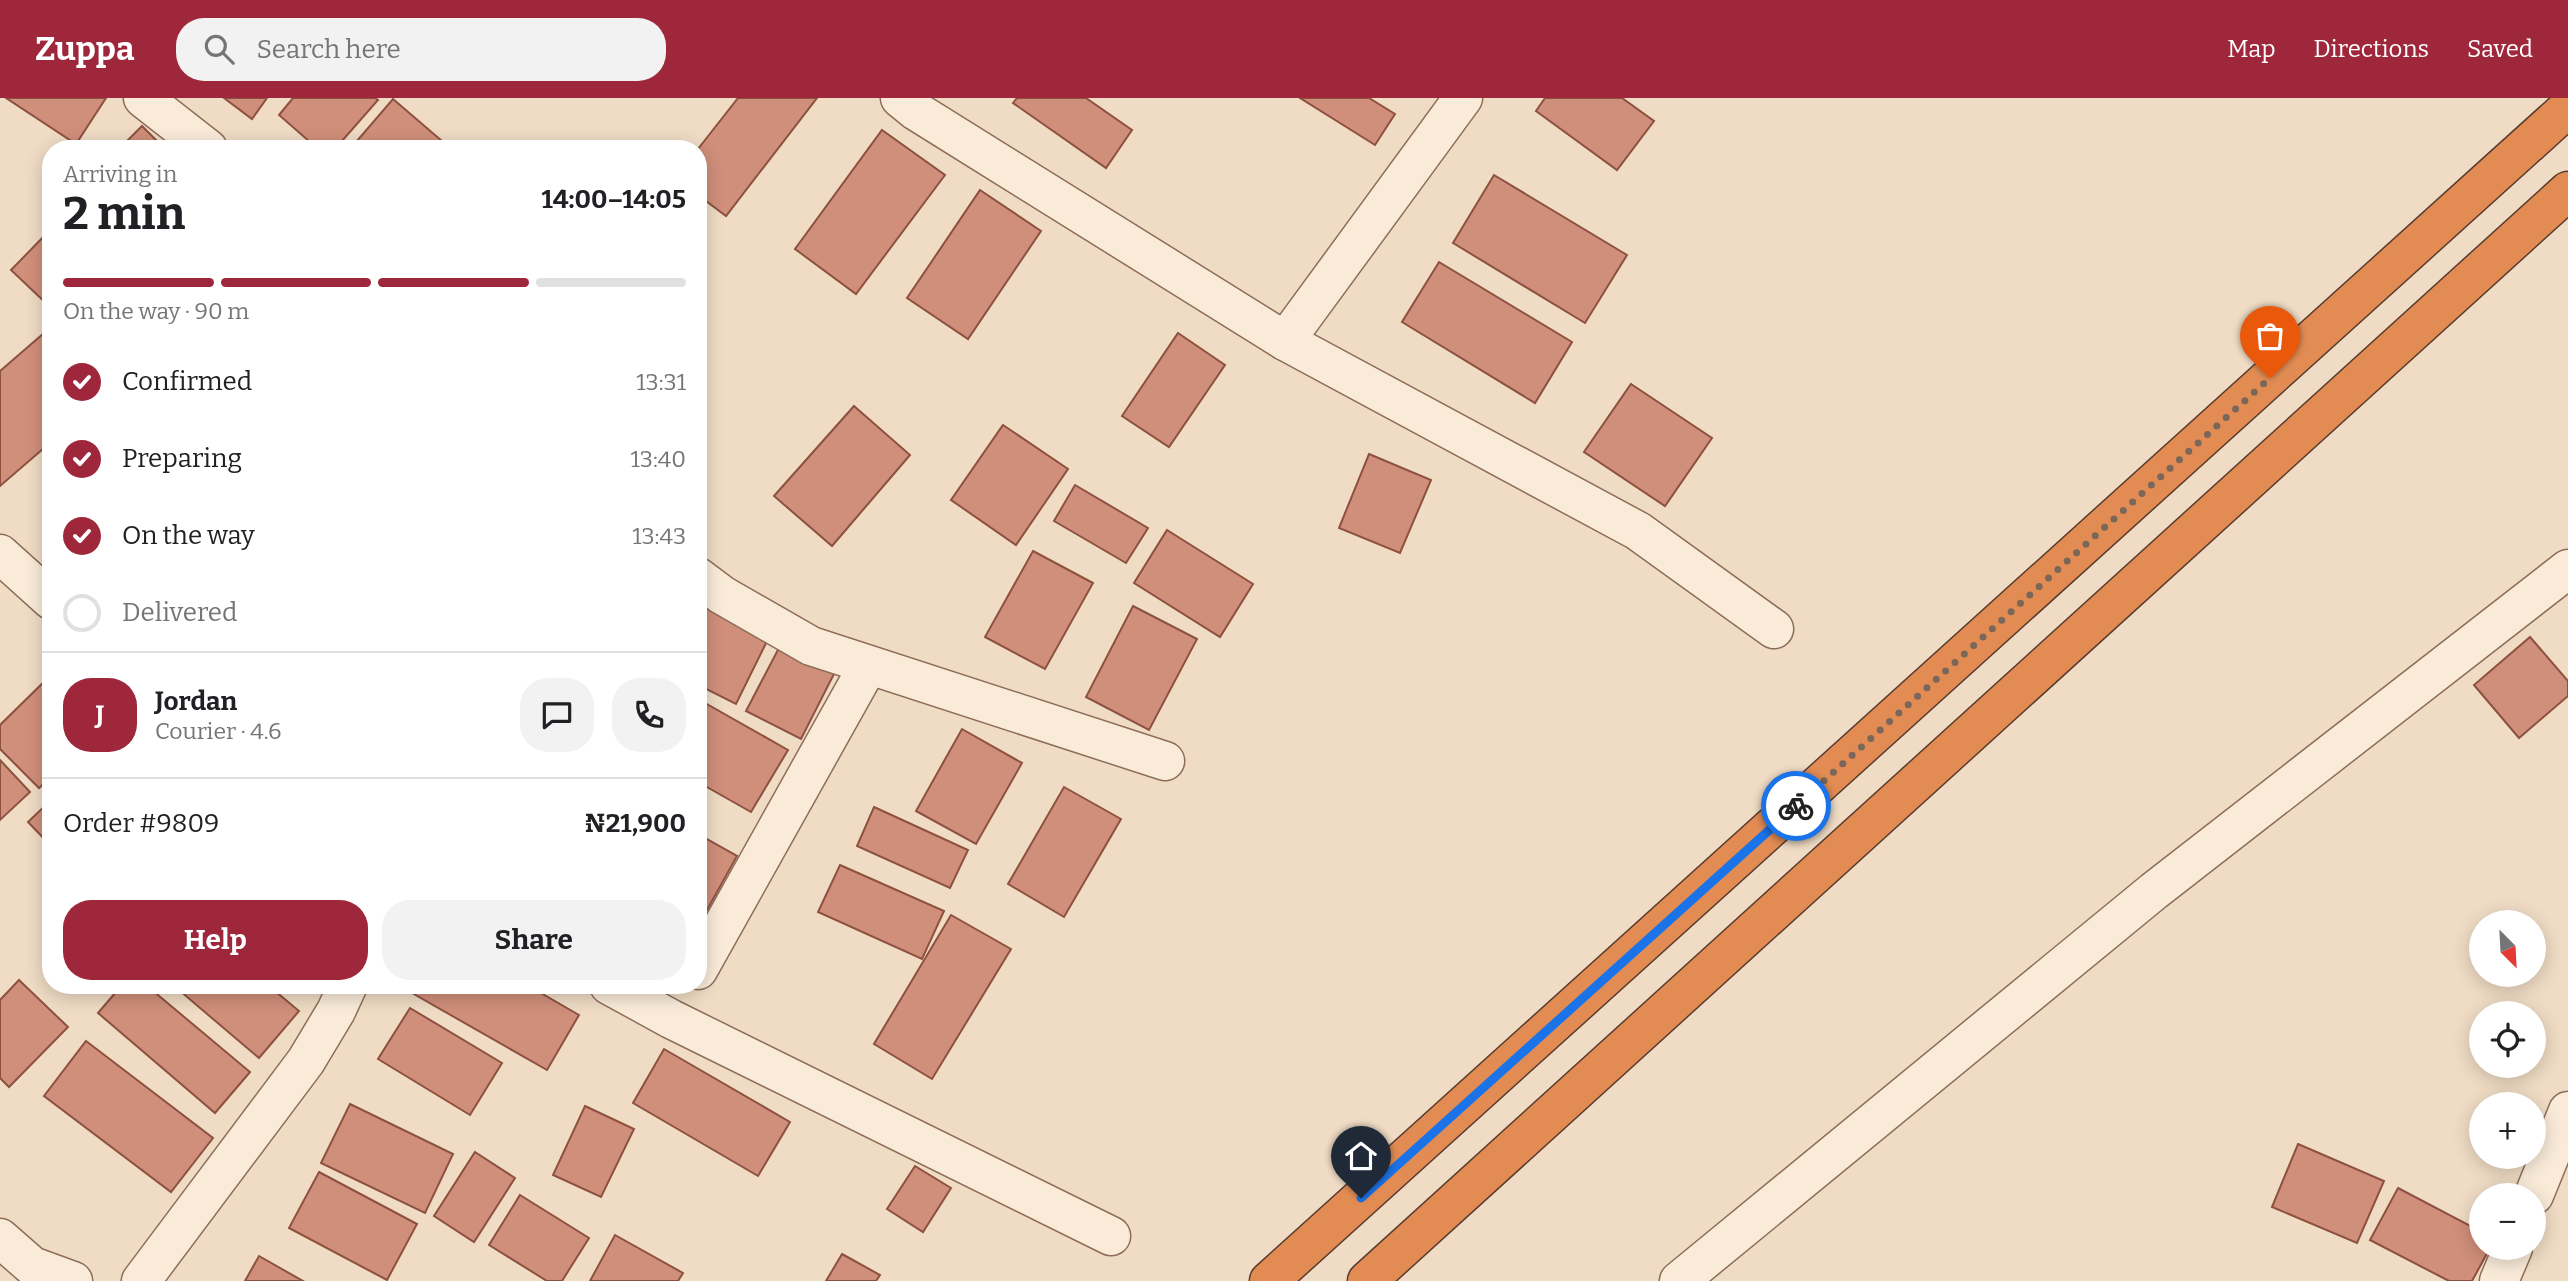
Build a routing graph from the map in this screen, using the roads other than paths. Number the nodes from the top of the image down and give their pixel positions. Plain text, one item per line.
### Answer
1 (143, 98) edge
2 (1463, 98) edge
3 (914, 102) edge
4 (2568, 108) edge
5 (197, 140) edge
6 (2568, 191) edge
7 (1285, 341) junction
8 (0, 554) edge
9 (2568, 569) edge
10 (707, 584) edge
11 (42, 592) edge
12 (1774, 629) dead end
13 (869, 666) junction
14 (1165, 761) dead end
15 (707, 954) edge
16 (344, 994) edge
17 (625, 994) edge
18 (685, 994) edge
19 (671, 1019) junction
20 (2568, 1111) edge
21 (2539, 1183) edge
22 (1111, 1237) dead end
23 (0, 1238) edge
24 (2508, 1260) edge
25 (72, 1281) edge
26 (141, 1281) edge
27 (1269, 1281) edge
28 (1367, 1281) edge
29 (1679, 1281) edge
30 (2499, 1281) edge

1 - 5 street
2 - 7 street
3 - 7 street
4 - 27 highway
6 - 28 highway
7 - 12 street
8 - 11 street
9 - 29 street
10 - 13 street
13 - 14 street
13 - 15 street
16 - 26 street
17 - 19 street
18 - 19 street
19 - 22 street
20 - 21 street
23 - 25 street
24 - 30 street

